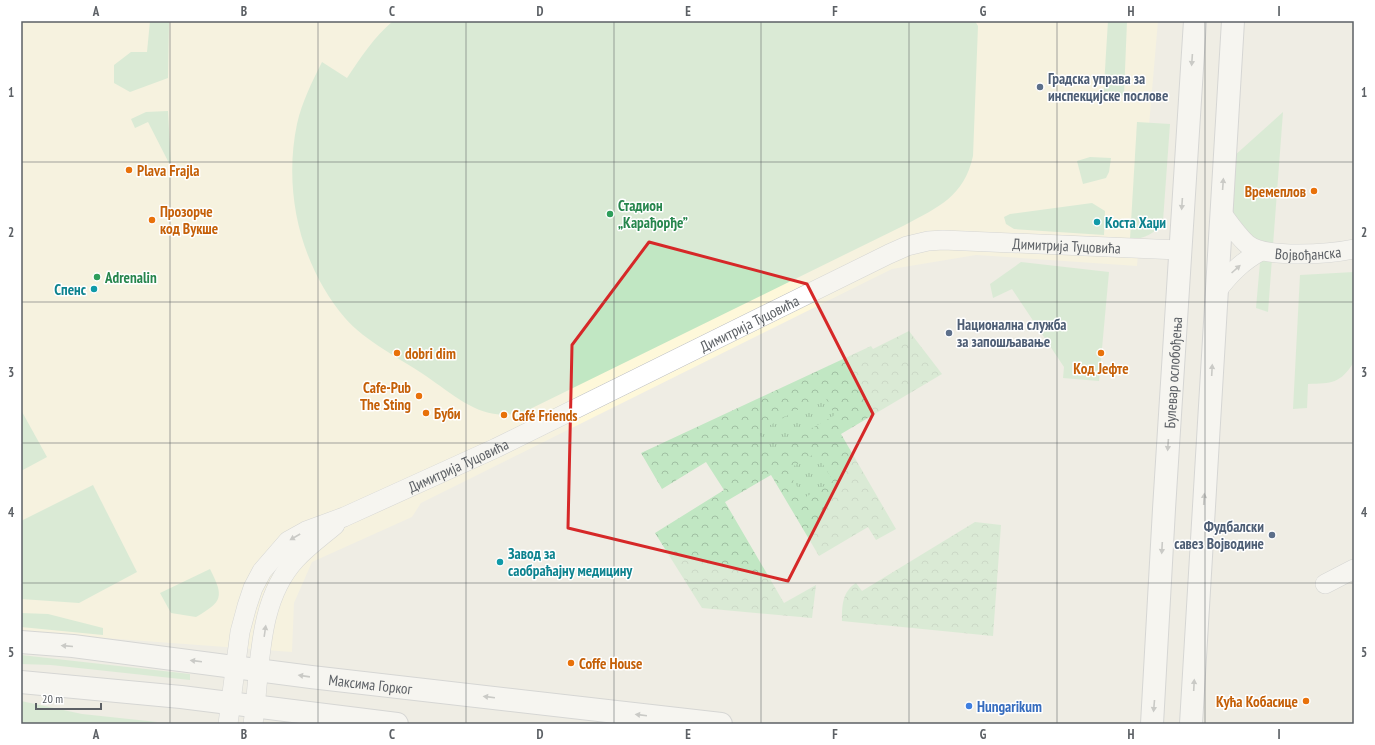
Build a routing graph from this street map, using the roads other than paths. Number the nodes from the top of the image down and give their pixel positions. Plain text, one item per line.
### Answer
1 (1195, 21) edge
2 (1233, 21) edge
3 (1221, 212) junction
4 (1179, 250) junction
5 (1354, 250) edge
6 (1261, 251) junction
7 (1216, 292) junction
8 (344, 517) junction
9 (1354, 570) edge
10 (1326, 584) dead end
11 (21, 642) edge
12 (235, 666) junction
13 (259, 670) junction
14 (21, 682) edge
15 (230, 714) edge
16 (254, 715) edge
17 (397, 724) edge
18 (721, 724) edge
19 (1152, 724) edge
20 (1191, 724) edge

1 -> 4 main road, Булевар ослобођења
3 -> 2 main road
3 - 6 street, Војвођанска
3 - 7 main road
4 - 8 street, Димитрија Туцовића
4 -> 19 main road, Булевар ослобођења
5 - 6 street, Војвођанска
7 -> 6 street, Војвођанска
20 -> 7 main road
8 -> 12 street, Димитрија Туцовића
13 -> 8 street, Димитрија Туцовића
9 - 10 street
12 -> 11 main road, Максима Горког
12 - 13 main road, Максима Горког
12 - 15 street, Димитрија Туцовића
13 - 16 street, Димитрија Туцовића
18 -> 13 main road, Максима Горког
14 - 15 main road
15 - 16 main road
16 - 17 main road

